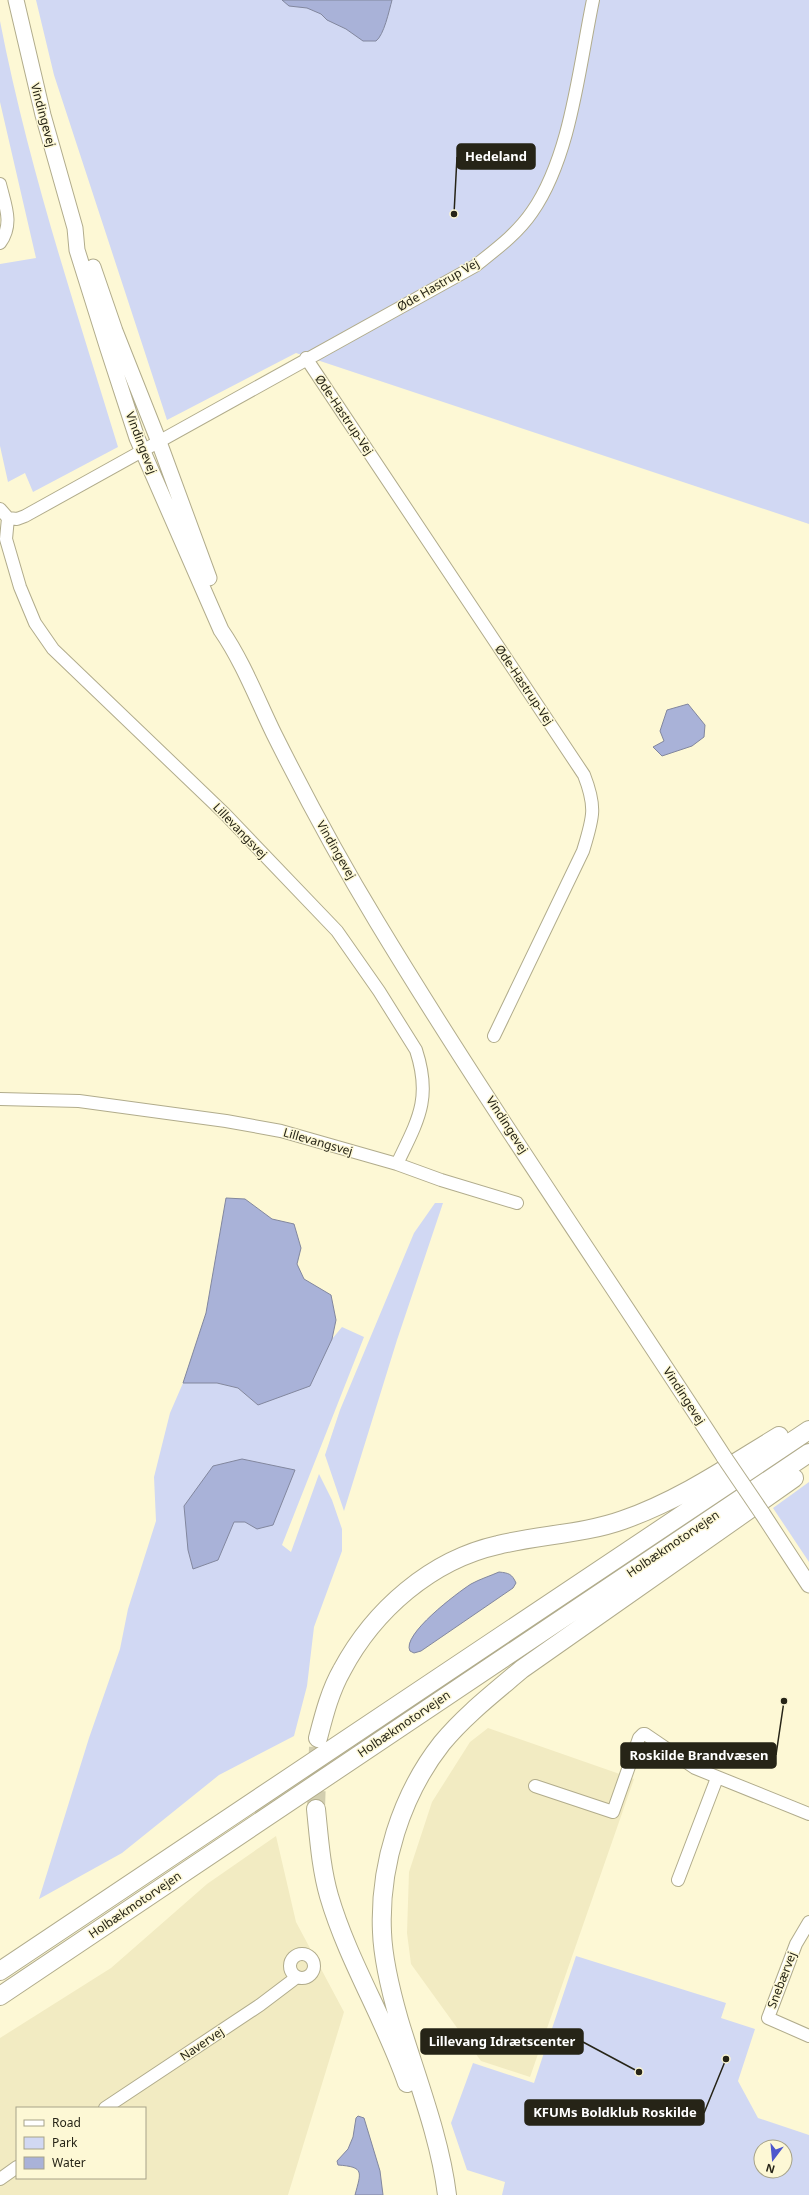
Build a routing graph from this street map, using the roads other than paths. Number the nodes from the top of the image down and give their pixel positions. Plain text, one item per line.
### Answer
1 (16, 0) edge
2 (592, 0) edge
3 (0, 184) edge
4 (75, 228) junction
5 (0, 243) edge
6 (306, 358) junction
7 (159, 442) junction
8 (143, 451) junction
9 (4, 513) edge
10 (234, 648) junction
11 (494, 1036) dead end
12 (0, 1099) edge
13 (397, 1164) junction
14 (517, 1203) dead end
15 (809, 1418) edge
16 (809, 1430) edge
17 (809, 1453) edge
18 (809, 1467) edge
19 (809, 1585) edge
20 (318, 1738) tunnel mouth
21 (717, 1778) junction
22 (534, 1786) dead end
23 (316, 1809) tunnel mouth
24 (809, 1814) edge
25 (678, 1880) dead end
26 (809, 1922) edge
27 (0, 1971) edge
28 (297, 1978) dead end
29 (0, 1996) edge
30 (809, 2036) edge
31 (107, 2107) edge
32 (16, 2168) edge
33 (0, 2179) edge
34 (437, 2195) edge
35 (447, 2195) edge

1 - 4 main road, Vindingevej
2 - 6 street, Øde Hastrup Vej
3 - 5 street
4 - 7 main road, Vindingevej
4 - 8 main road, Vindingevej
6 - 7 street, Øde Hastrup Vej
6 - 11 street, Øde-Hastrup-Vej
7 - 8 street
7 - 10 main road, Vindingevej
8 - 9 street
8 - 10 main road, Vindingevej
9 - 13 street, Lillevangsvej
10 - 19 main road, Vindingevej, bridge
12 - 13 street, Lillevangsvej
13 - 14 street, Lillevangsvej
15 - 20 highway
16 - 27 highway, Holbækmotorvejen
17 - 29 highway, Holbækmotorvejen
18 - 35 highway
21 - 22 street
21 - 24 street
21 - 25 street
23 - 34 highway
26 - 30 street, Snebærvej
28 - 31 street, Navervej
32 - 33 street

